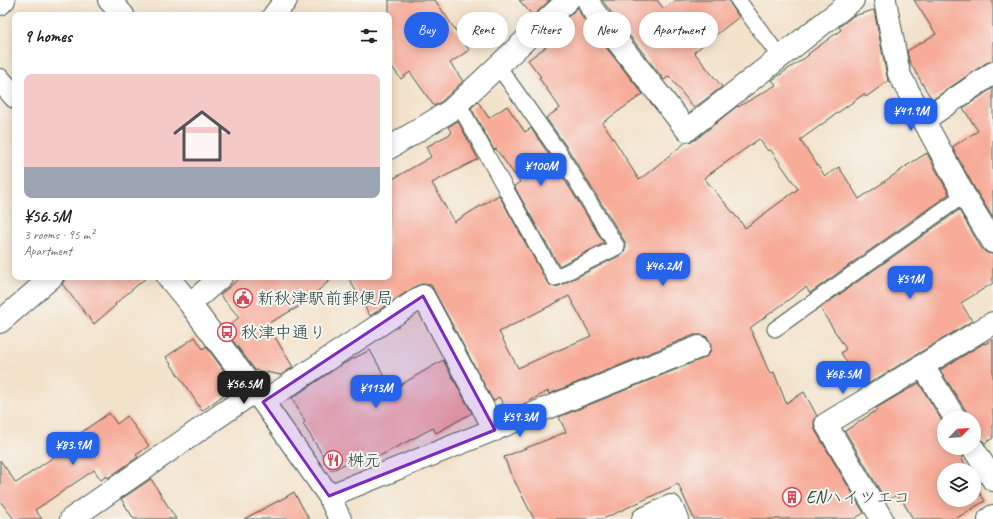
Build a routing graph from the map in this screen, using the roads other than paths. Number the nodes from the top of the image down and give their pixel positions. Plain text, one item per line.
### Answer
1 (4, 0) edge
2 (109, 0) edge
3 (286, 0) edge
4 (568, 0) edge
5 (588, 0) edge
6 (738, 0) edge
7 (853, 0) edge
8 (884, 0) edge
9 (0, 4) edge
10 (120, 12) edge
11 (276, 12) edge
12 (780, 57) junction
13 (498, 66) junction
14 (993, 73) edge
15 (0, 80) edge
16 (12, 94) edge
17 (458, 103) junction
18 (924, 120) junction
19 (392, 146) edge
20 (964, 195) junction
21 (993, 242) edge
22 (49, 280) edge
23 (170, 280) edge
24 (218, 280) edge
25 (190, 304) junction
26 (0, 322) edge
27 (993, 323) edge
28 (775, 329) dead end
29 (699, 347) dead end
30 (923, 366) junction
31 (259, 396) junction
32 (951, 411) edge
33 (495, 430) junction
34 (977, 455) edge
35 (993, 480) edge
36 (329, 496) junction
37 (993, 516) edge
38 (71, 519) edge
39 (340, 519) edge
40 (643, 519) edge
41 (677, 519) edge
42 (882, 519) edge
43 (989, 519) edge

1 - 9 street
2 - 10 street
3 - 11 street
4 - 13 street
5 - 12 street
6 - 12 lane
7 - 12 street
8 - 18 street
13 - 17 street
13 - 17 lane
14 - 18 street
15 - 16 street
17 - 19 street
18 - 20 street
20 - 21 street
20 - 28 lane
22 - 26 street
23 - 25 street
24 - 25 street
25 - 31 street
27 - 30 street
29 - 33 street
30 - 32 street
30 - 42 street
31 - 33 street
31 - 36 street
31 - 38 street
33 - 36 street
34 - 35 street
36 - 39 street
37 - 43 street
40 - 41 street

